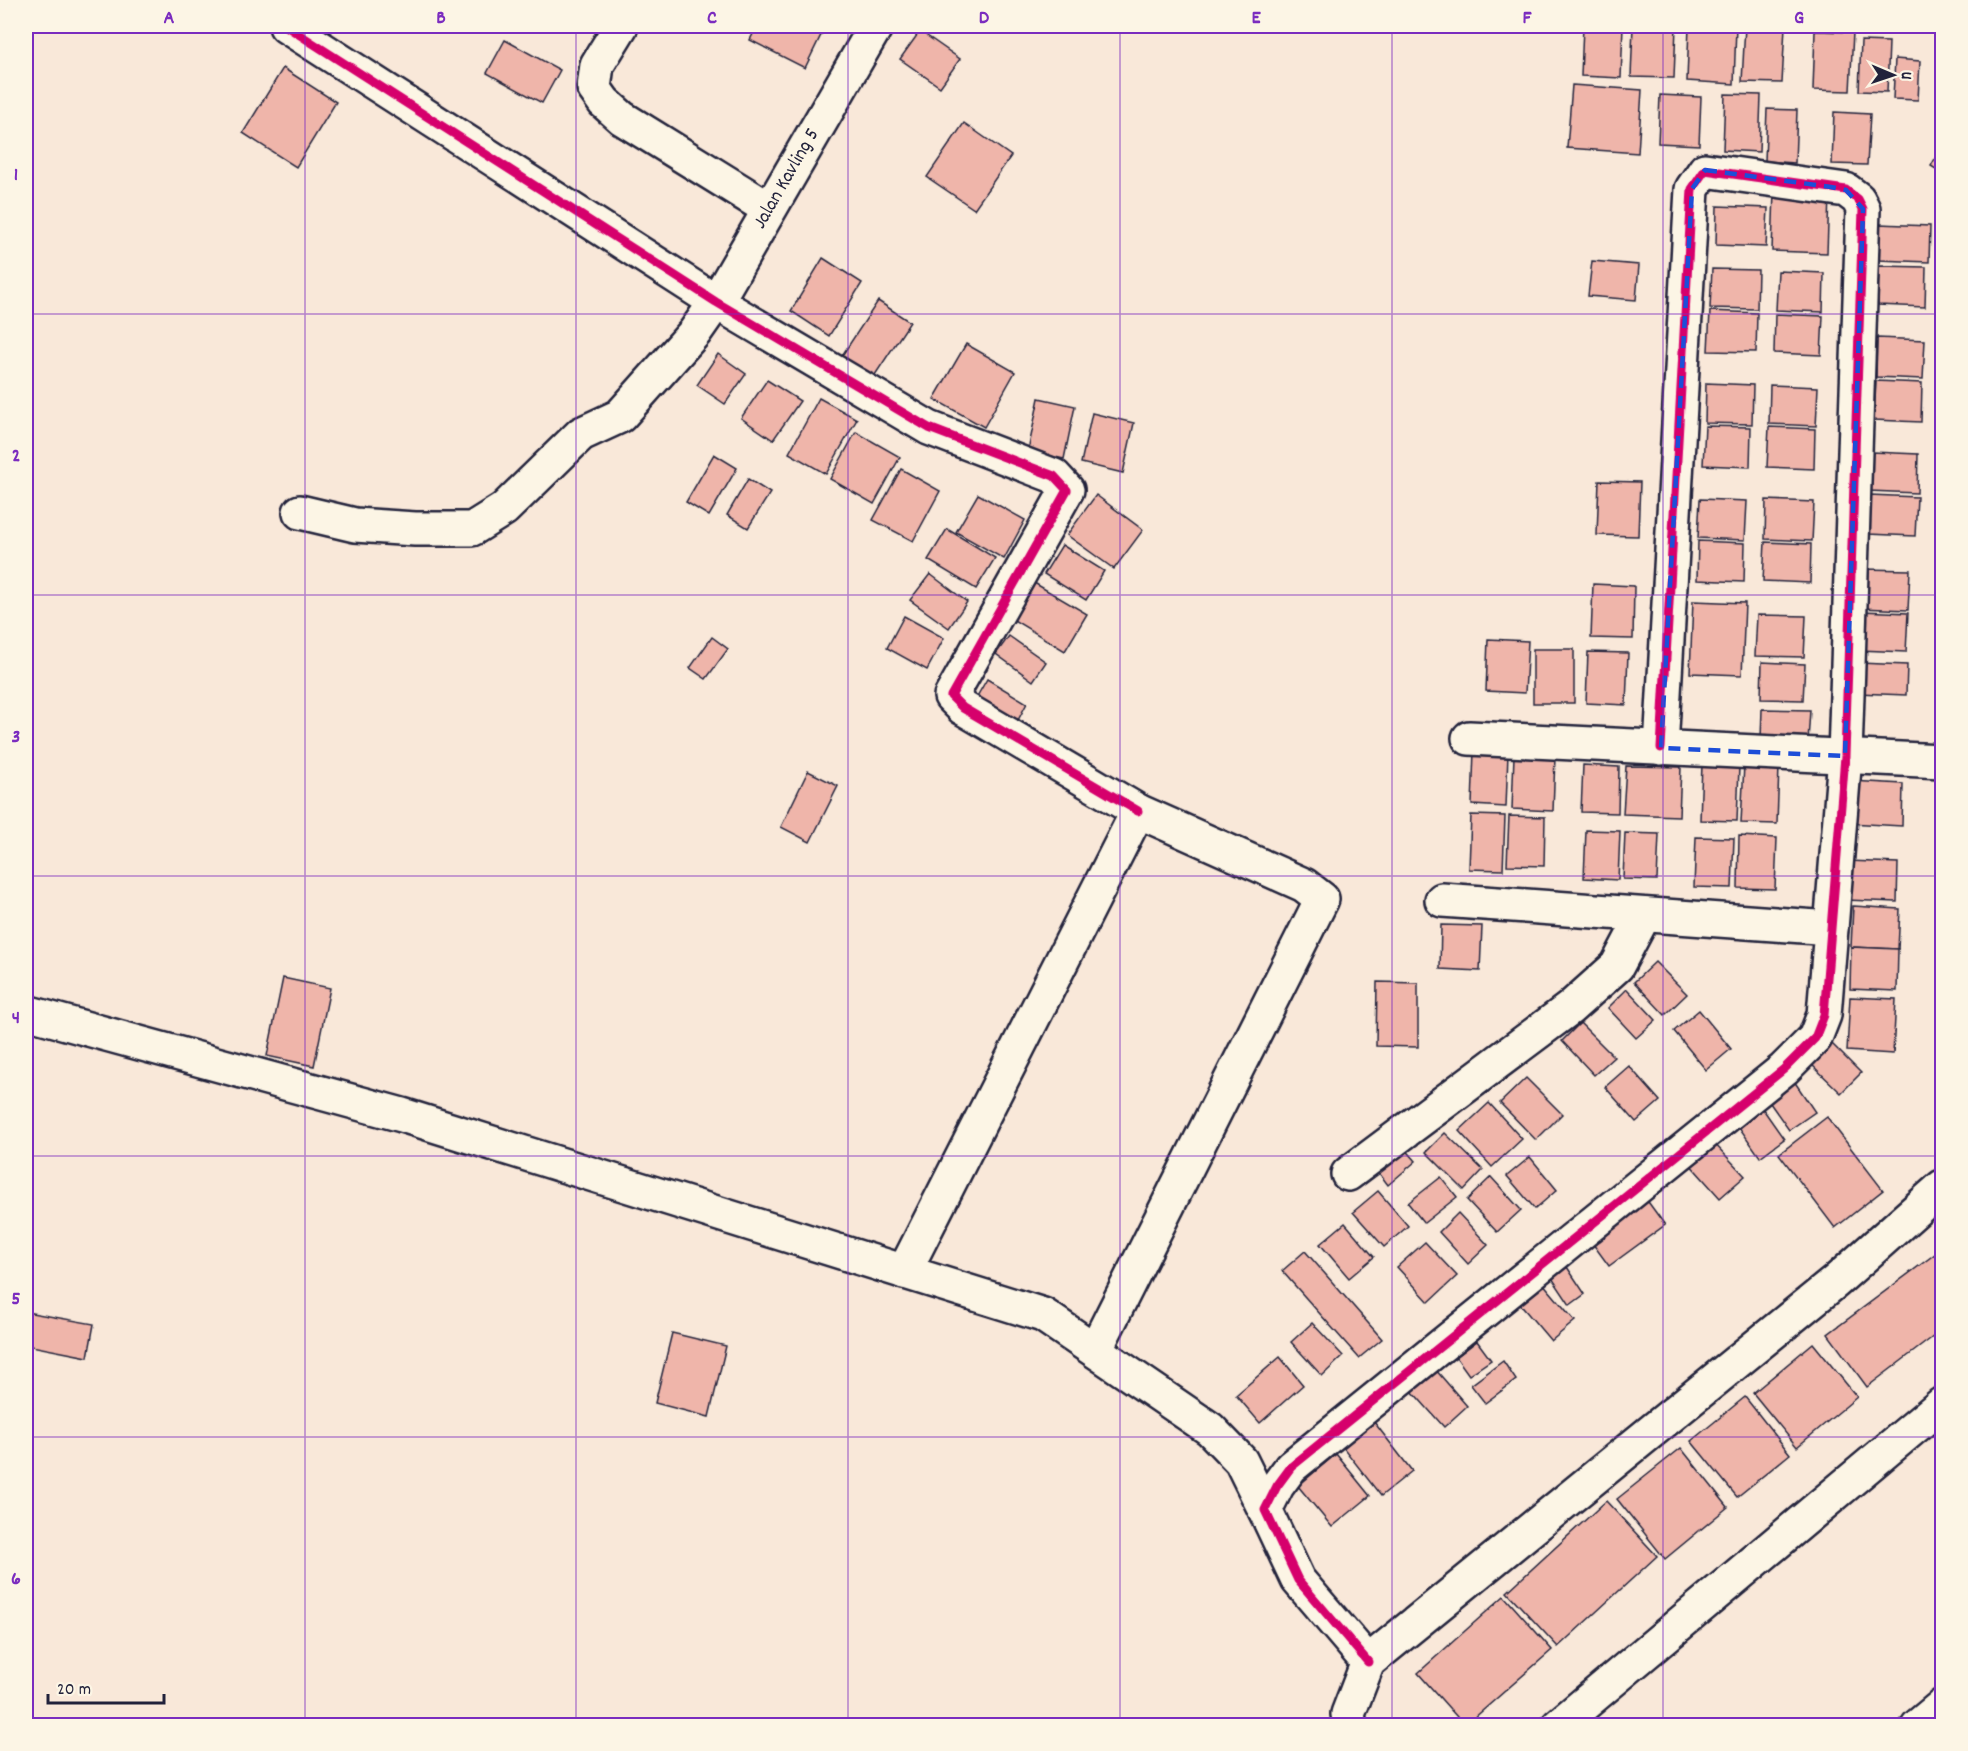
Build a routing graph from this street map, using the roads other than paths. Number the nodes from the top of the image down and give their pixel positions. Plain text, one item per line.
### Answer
1 (286, 26) edge
2 (621, 26) edge
3 (876, 26) edge
4 (769, 209) junction
5 (716, 302) junction
6 (300, 512) dead end
7 (1469, 738) dead end
8 (1661, 748) junction
9 (1845, 756) junction
10 (1942, 761) edge
11 (1138, 811) junction
12 (1442, 900) dead end
13 (1644, 915) junction
14 (1831, 928) junction
15 (26, 1012) edge
16 (1348, 1174) dead end
17 (1941, 1193) edge
18 (904, 1272) junction
19 (1095, 1350) junction
20 (1942, 1404) edge
21 (1264, 1510) junction
22 (1368, 1662) junction
23 (1942, 1706) edge
24 (1350, 1725) edge
25 (1558, 1725) edge
26 (1918, 1725) edge

1 - 5 street
2 - 4 street
3 - 4 street, Jalan Kavling 5
4 - 5 street, Jalan Kavling 5
5 - 6 street, Jalan Kavling 5
5 - 11 street
7 - 8 street
8 - 9 street
8 - 9 street
9 - 10 street
9 - 14 street
11 - 18 street
11 - 19 street
12 - 13 street
13 - 14 street
13 - 16 street
14 - 21 street
15 - 18 street
17 - 22 street
18 - 19 street
19 - 21 street
20 - 25 street
21 - 22 street
22 - 24 street
23 - 26 street

